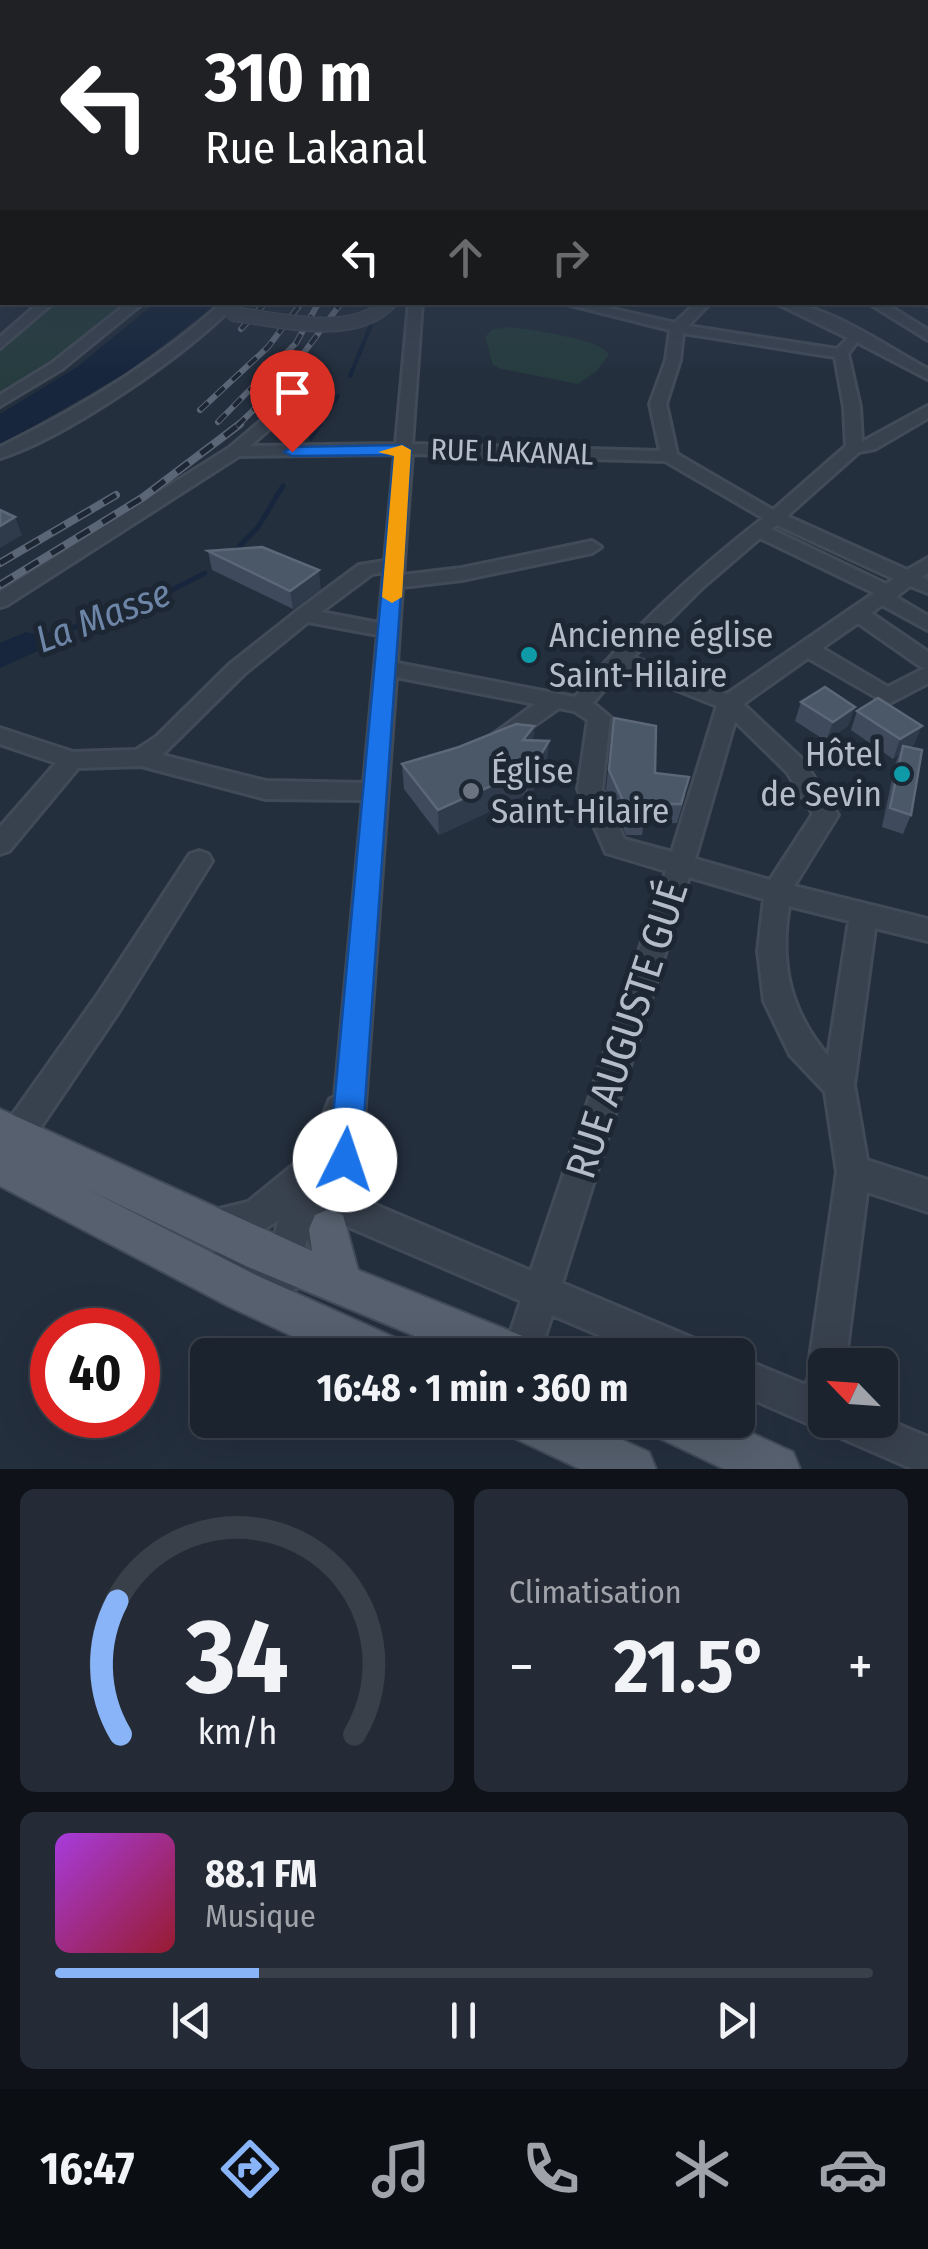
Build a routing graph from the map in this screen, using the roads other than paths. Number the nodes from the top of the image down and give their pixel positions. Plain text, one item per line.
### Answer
1 (45, 305) edge
2 (134, 305) edge
3 (387, 305) edge
4 (416, 305) edge
5 (577, 305) edge
6 (701, 305) edge
7 (792, 305) edge
8 (876, 306) edge
9 (232, 307) edge
10 (677, 329) junction
11 (852, 333) junction
12 (928, 336) edge
13 (0, 344) edge
14 (842, 354) junction
15 (928, 375) edge
16 (0, 400) edge
17 (285, 408) dead end
18 (928, 411) edge
19 (854, 447) junction
20 (402, 450) junction
21 (235, 451) junction
22 (0, 453) edge
23 (668, 456) junction
24 (767, 524) junction
25 (592, 547) dead end
26 (928, 564) edge
27 (393, 574) junction
28 (908, 578) junction
29 (928, 587) edge
30 (886, 595) junction
31 (0, 601) edge
32 (860, 614) junction
33 (304, 615) junction
34 (928, 624) edge
35 (389, 630) junction
36 (809, 649) junction
37 (618, 658) junction
38 (928, 662) edge
39 (386, 668) junction
40 (928, 674) edge
41 (555, 700) junction
42 (728, 703) junction
43 (580, 705) junction
44 (0, 736) edge
45 (479, 751) edge
46 (141, 758) junction
47 (72, 760) junction
48 (384, 783) junction
49 (0, 844) edge
50 (199, 862) dead end
51 (680, 867) junction
52 (778, 893) junction
53 (864, 913) junction
54 (928, 930) edge
55 (839, 1084) junction
56 (350, 1087) junction
57 (6, 1142) edge
58 (323, 1153) junction
59 (854, 1172) junction
60 (928, 1196) edge
61 (332, 1217) junction
62 (189, 1240) junction
63 (299, 1281) junction
64 (542, 1294) junction
65 (363, 1338) edge
66 (468, 1338) edge
67 (525, 1338) edge
68 (648, 1338) edge
69 (829, 1348) edge
70 (755, 1382) edge
71 (808, 1399) edge
72 (565, 1438) edge
73 (710, 1438) edge
74 (892, 1438) edge
75 (928, 1456) edge
76 (632, 1469) edge
77 (776, 1469) edge

1 - 13 street
2 - 16 street
3 - 9 street, bridge
4 - 20 street
5 - 10 street
6 - 10 street
7 - 11 street
8 - 11 street
8 - 12 street
9 - 22 street
10 - 14 street
10 - 23 street
11 - 14 street
11 - 15 street
14 - 19 street
17 - 21 street
18 - 19 street
19 - 24 street
20 - 21 street, RUE LAKANAL
20 - 23 street, RUE LAKANAL
20 - 27 street
21 - 31 street
23 - 24 street
24 - 28 street
24 - 30 street
24 - 37 street
25 - 27 street
26 - 28 street
27 - 33 street
27 - 35 street
28 - 29 street
28 - 30 street
30 - 32 street
30 - 34 street
32 - 36 street
32 - 38 street
33 - 35 street
33 - 46 street
35 - 39 street
36 - 40 street
36 - 42 street
37 - 42 street
37 - 43 street
39 - 41 street
39 - 48 street
41 - 43 street
41 - 45 street
42 - 51 street, RUE AUGUSTE GUÉ
42 - 52 street
43 - 51 street
44 - 47 street
46 - 47 street
46 - 48 street
47 - 49 street
48 - 56 street
50 - 57 street
51 - 52 street
51 - 64 street, RUE AUGUSTE GUÉ
52 - 53 street
52 - 55 street
53 - 54 street
53 - 55 street
55 - 59 street
56 - 58 street
56 - 61 street
57 - 62 main road
58 - 62 street
58 - 63 street
59 - 60 street
59 - 69 street
61 - 63 main road
61 - 64 street
62 - 63 main road
63 - 65 main road
63 - 66 main road
64 - 67 street, RUE AUGUSTE GUÉ
64 - 68 street
70 - 71 street
72 - 76 main road
73 - 77 main road
74 - 75 street

